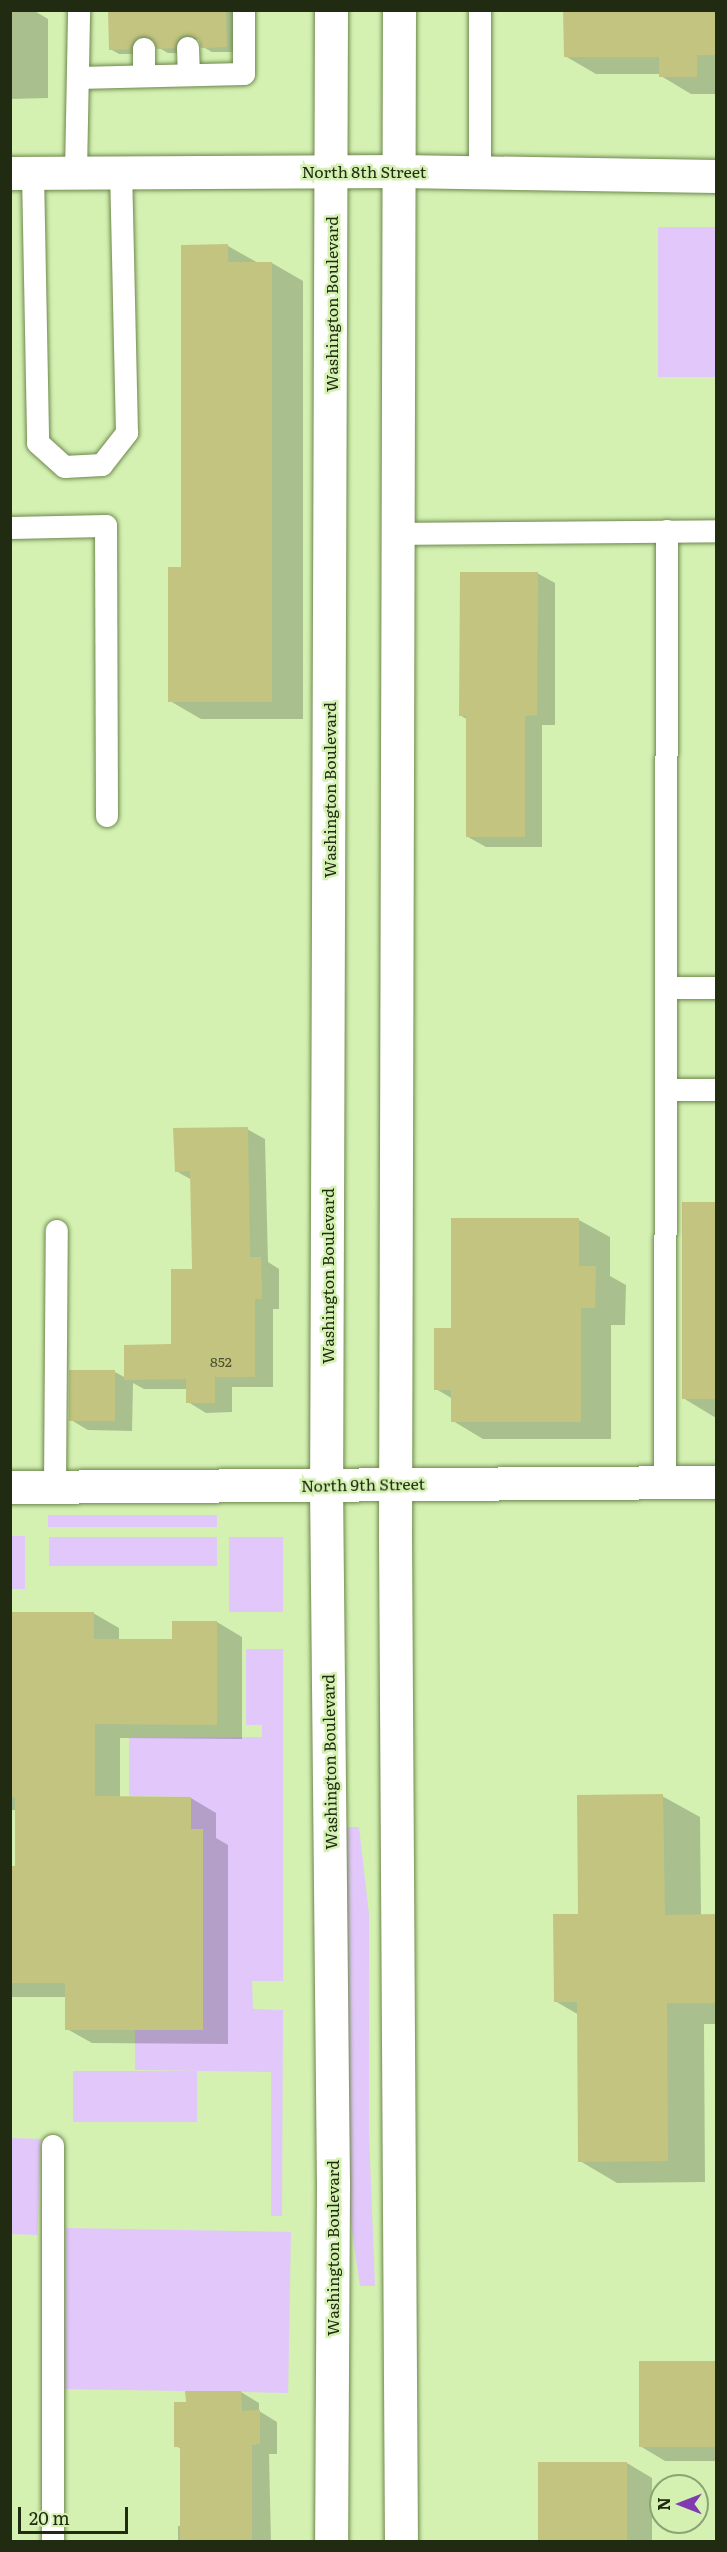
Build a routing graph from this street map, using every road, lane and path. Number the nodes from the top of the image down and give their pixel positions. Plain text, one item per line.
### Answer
1 (79, 10) edge
2 (244, 10) edge
3 (331, 10) edge
4 (399, 10) edge
5 (480, 10) edge
6 (188, 48) dead end
7 (144, 49) dead end
8 (189, 75) junction
9 (144, 76) junction
10 (78, 78) junction
11 (331, 171) junction
12 (399, 171) junction
13 (480, 172) junction
14 (22, 173) edge
15 (76, 173) junction
16 (120, 173) junction
17 (717, 176) edge
18 (10, 528) edge
19 (667, 531) junction
20 (717, 531) edge
21 (398, 534) junction
22 (107, 816) dead end
23 (666, 988) junction
24 (717, 988) edge
25 (666, 1090) junction
26 (717, 1090) edge
27 (57, 1231) dead end
28 (665, 1482) junction
29 (717, 1482) edge
30 (326, 1484) junction
31 (395, 1484) junction
32 (10, 1487) edge
33 (55, 1487) junction
34 (53, 2146) dead end
35 (53, 2541) edge
36 (331, 2541) edge
37 (401, 2541) edge

1 - 10 lane
2 - 8 lane
3 - 11 main road, Washington Boulevard
4 - 12 main road
5 - 13 lane
6 - 8 lane
7 - 9 lane
8 - 9 lane
9 - 10 lane
10 - 15 lane
11 - 12 main road, North 8th Street
11 - 16 main road, North 8th Street
11 - 30 main road, Washington Boulevard
12 - 13 main road, North 8th Street
12 - 21 main road
13 - 17 main road, North 8th Street
14 - 15 main road, North 8th Street
14 - 16 lane
15 - 16 main road, North 8th Street
18 - 22 lane
19 - 20 lane
19 - 21 lane
19 - 23 lane
21 - 31 main road
23 - 24 lane
23 - 25 lane
25 - 26 lane
25 - 28 lane
27 - 33 lane
28 - 29 main road, North 9th Street
28 - 31 main road, North 9th Street
30 - 31 main road, North 9th Street
30 - 33 main road, North 9th Street
30 - 36 main road, Washington Boulevard
31 - 37 main road
32 - 33 main road, North 9th Street
34 - 35 lane

